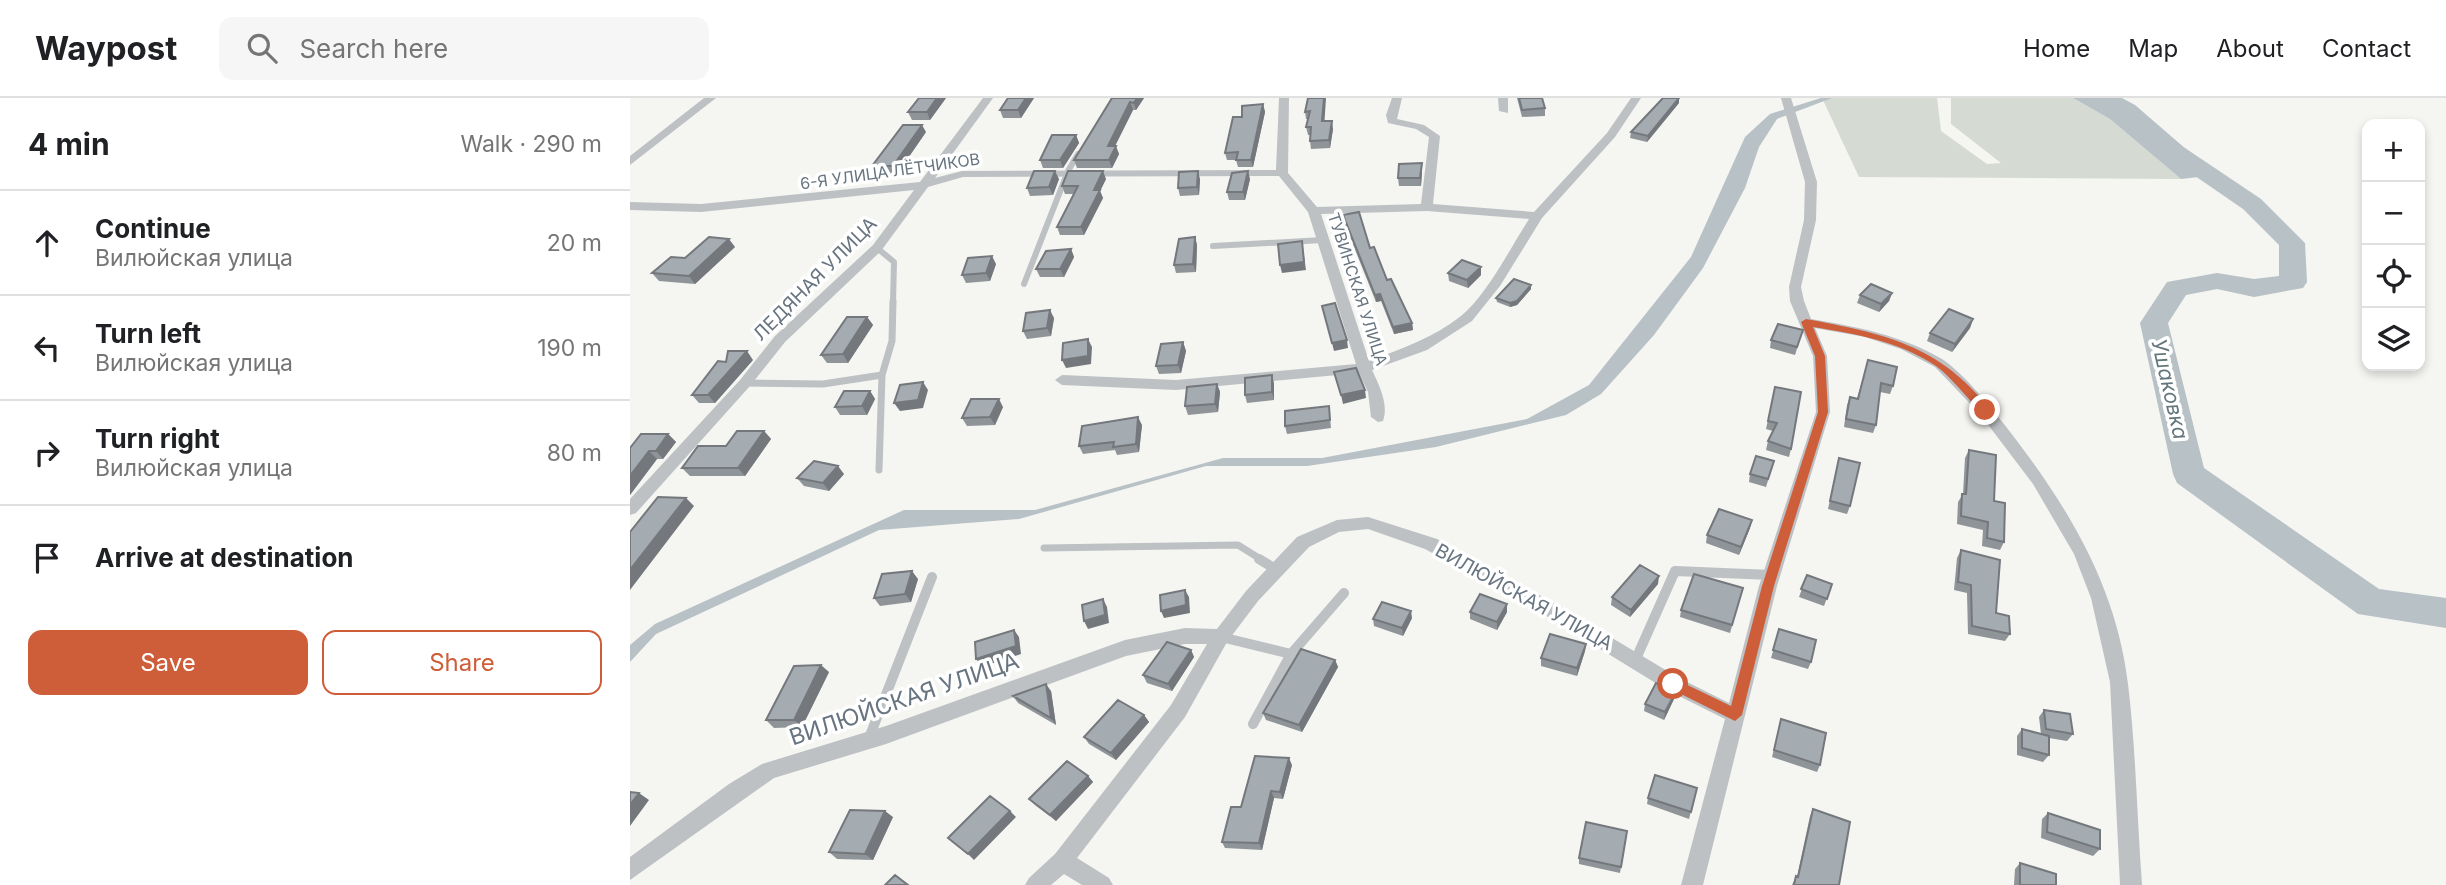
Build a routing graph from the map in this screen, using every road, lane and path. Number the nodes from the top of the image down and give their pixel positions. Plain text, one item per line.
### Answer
1 (711, 98) edge
2 (988, 98) edge
3 (1284, 98) edge
4 (1397, 98) edge
5 (1503, 98) edge
6 (1636, 98) edge
7 (1786, 98) edge
8 (1504, 110) dead end
9 (1081, 150) edge
10 (630, 162) edge
11 (1068, 171) junction
12 (1282, 173) junction
13 (923, 185) junction
14 (630, 206) edge
15 (1427, 208) junction
16 (1314, 211) junction
17 (1537, 216) junction
18 (1323, 240) junction
19 (1213, 246) dead end
20 (877, 248) junction
21 (1024, 284) dead end
22 (1806, 322) junction
23 (1364, 368) junction
24 (882, 375) junction
25 (1062, 380) dead end
26 (745, 383) junction
27 (1378, 417) dead end
28 (879, 470) dead end
29 (630, 509) edge
30 (1044, 548) dead end
31 (1277, 570) junction
32 (1771, 575) junction
33 (932, 577) dead end
34 (1344, 593) dead end
35 (1221, 637) junction
36 (1291, 654) junction
37 (1635, 661) junction
38 (1735, 715) junction
39 (1253, 724) dead end
40 (868, 740) junction
41 (1062, 861) junction
42 (630, 870) edge
43 (1036, 885) edge
44 (1102, 885) edge
45 (1692, 885) edge
46 (2131, 885) edge

1 - 10 street
2 - 13 street, ЛЕДЯНАЯ УЛИЦА
3 - 12 street
4 - 15 street
5 - 8 street
6 - 17 street
7 - 22 street
9 - 11 lane
11 - 12 street, 6-Я УЛИЦА ЛЁТЧИКОВ
11 - 13 street, 6-Я УЛИЦА ЛЁТЧИКОВ
11 - 21 lane
12 - 16 street, ТУВИНСКАЯ УЛИЦА
13 - 14 street, 6-Я УЛИЦА ЛЁТЧИКОВ
13 - 20 street, ЛЕДЯНАЯ УЛИЦА
15 - 16 street
15 - 17 street
16 - 18 street, ТУВИНСКАЯ УЛИЦА
17 - 23 street
18 - 19 lane
18 - 23 street, ТУВИНСКАЯ УЛИЦА
20 - 24 lane
20 - 26 street, ЛЕДЯНАЯ УЛИЦА
22 - 32 street
22 - 46 street
23 - 25 street
23 - 27 street, ТУВИНСКАЯ УЛИЦА
24 - 26 lane
24 - 28 lane
26 - 29 street, ЛЕДЯНАЯ УЛИЦА
30 - 31 lane
31 - 35 street, ВИЛЮЙСКАЯ УЛИЦА
31 - 37 street, ВИЛЮЙСКАЯ УЛИЦА
32 - 37 lane
32 - 38 street
33 - 40 lane
34 - 36 lane
35 - 36 lane
35 - 40 street, ВИЛЮЙСКАЯ УЛИЦА
35 - 41 street, ВИЛЮЙСКАЯ УЛИЦА
36 - 39 lane
37 - 38 street, ВИЛЮЙСКАЯ УЛИЦА
38 - 45 street
40 - 42 street, ВИЛЮЙСКАЯ УЛИЦА
41 - 43 street, ВИЛЮЙСКАЯ УЛИЦА
41 - 44 street

